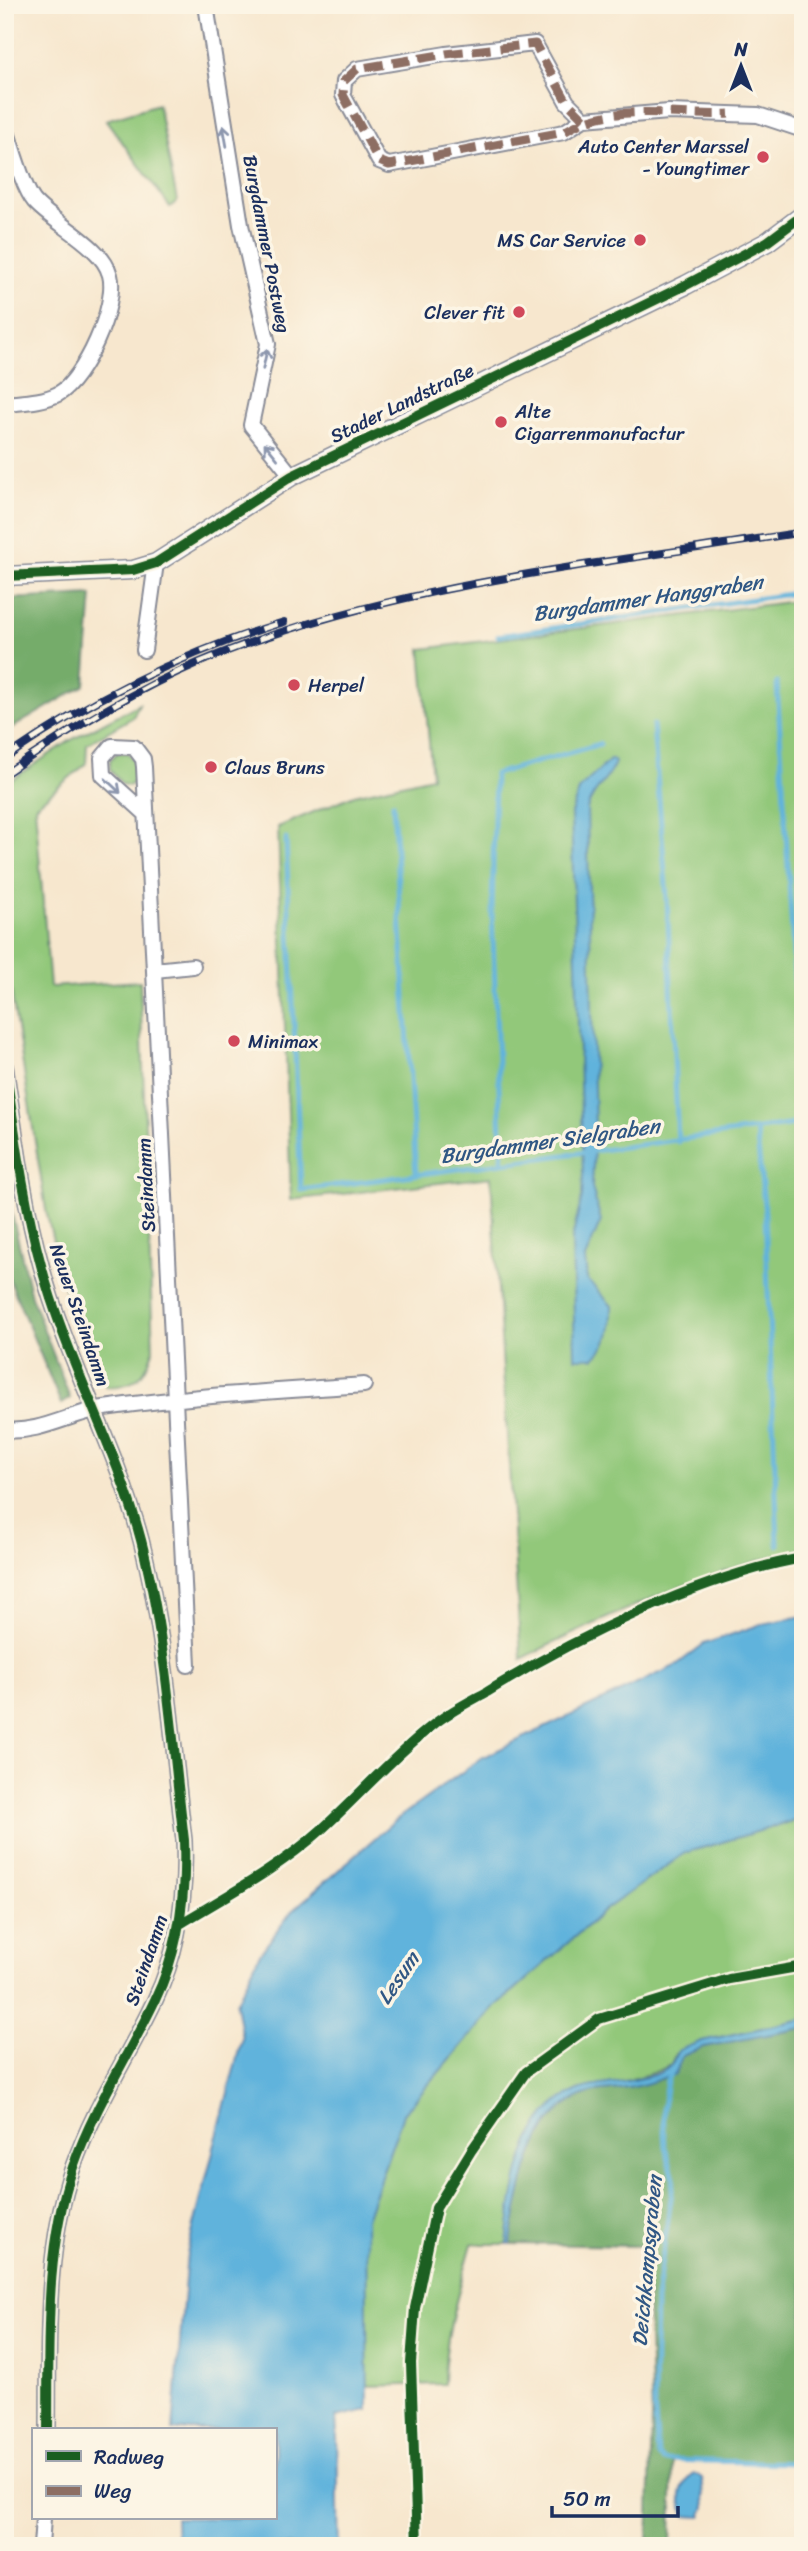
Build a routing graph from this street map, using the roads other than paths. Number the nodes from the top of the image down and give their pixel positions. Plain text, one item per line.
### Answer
1 (206, 5) edge
2 (584, 119) junction
3 (5, 126) edge
4 (803, 130) edge
5 (803, 215) edge
6 (5, 404) edge
7 (292, 476) junction
8 (156, 563) junction
9 (5, 576) edge
10 (144, 650) dead end
11 (146, 814) junction
12 (193, 966) dead end
13 (155, 970) junction
14 (5, 1066) edge
15 (364, 1385) dead end
16 (175, 1398) junction
17 (94, 1410) junction
18 (5, 1430) edge
19 (188, 1665) dead end
20 (48, 2428) edge
21 (43, 2520) edge
22 (41, 2546) edge

7 -> 1 street, Burgdammer Postweg
2 - 2 street
2 - 4 street
3 - 6 street
5 - 7 street, Stader Landstraße
7 - 8 street, Stader Landstraße
8 - 9 street, Stader Landstraße
8 - 10 street
11 -> 11 street, Steindamm
11 - 13 street, Steindamm
12 - 13 street
13 - 16 street, Steindamm
14 - 17 street, Neuer Steindamm
15 - 16 street
16 - 17 street
16 - 19 street, Steindamm
17 - 18 street, Neuer Steindamm
17 - 20 street, Steindamm
21 - 22 street

